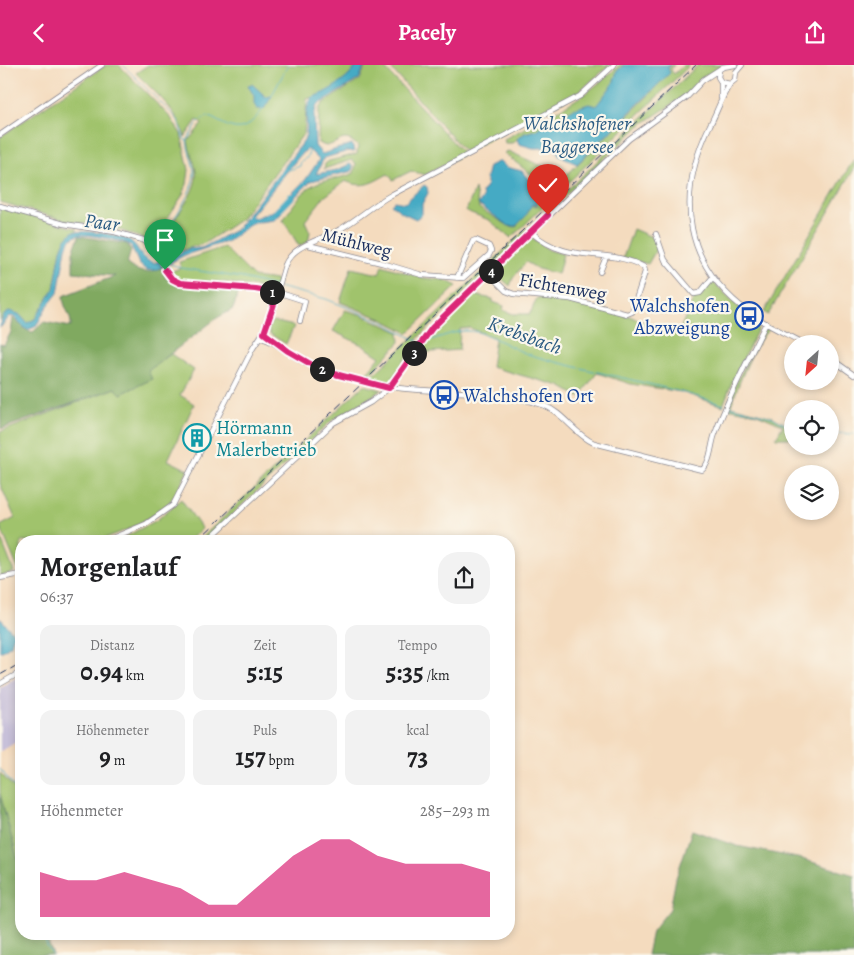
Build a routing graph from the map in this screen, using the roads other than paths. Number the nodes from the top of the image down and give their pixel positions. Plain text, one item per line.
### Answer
1 (102, 65) edge
2 (614, 65) edge
3 (742, 65) edge
4 (733, 66) edge
5 (719, 71) junction
6 (736, 73) junction
7 (706, 79) junction
8 (720, 81) junction
9 (730, 84) junction
10 (721, 103) junction
11 (0, 135) edge
12 (0, 206) edge
13 (531, 232) junction
14 (656, 234) dead end
15 (308, 245) junction
16 (606, 257) junction
17 (600, 271) dead end
18 (488, 273) junction
19 (713, 277) junction
20 (457, 278) junction
21 (277, 290) junction
22 (300, 321) dead end
23 (766, 323) junction
24 (788, 335) edge
25 (263, 336) junction
26 (839, 364) edge
27 (854, 375) edge
28 (389, 388) junction
29 (119, 535) edge
30 (213, 535) edge
31 (15, 575) edge
32 (0, 578) edge
33 (15, 675) edge
34 (0, 684) edge

1 - 11 street
2 - 15 street
3 - 6 street
4 - 5 street
4 - 6 street
5 - 7 street
5 - 8 street
6 - 9 street
7 - 8 street
7 - 13 street
8 - 9 street
8 - 10 street
9 - 10 street
10 - 19 street
12 - 21 street
13 - 16 street
13 - 18 street
14 - 19 street
15 - 20 street, Mühlweg
15 - 21 street, Mühlweg
16 - 17 street
16 - 18 street, Fichtenweg
18 - 28 street
19 - 23 street
20 - 20 street
21 - 22 street
21 - 25 street, Mühlweg
23 - 24 street
23 - 28 street
25 - 28 street
25 - 29 street, Mühlweg
26 - 27 street
28 - 30 street
31 - 32 street
33 - 34 street

